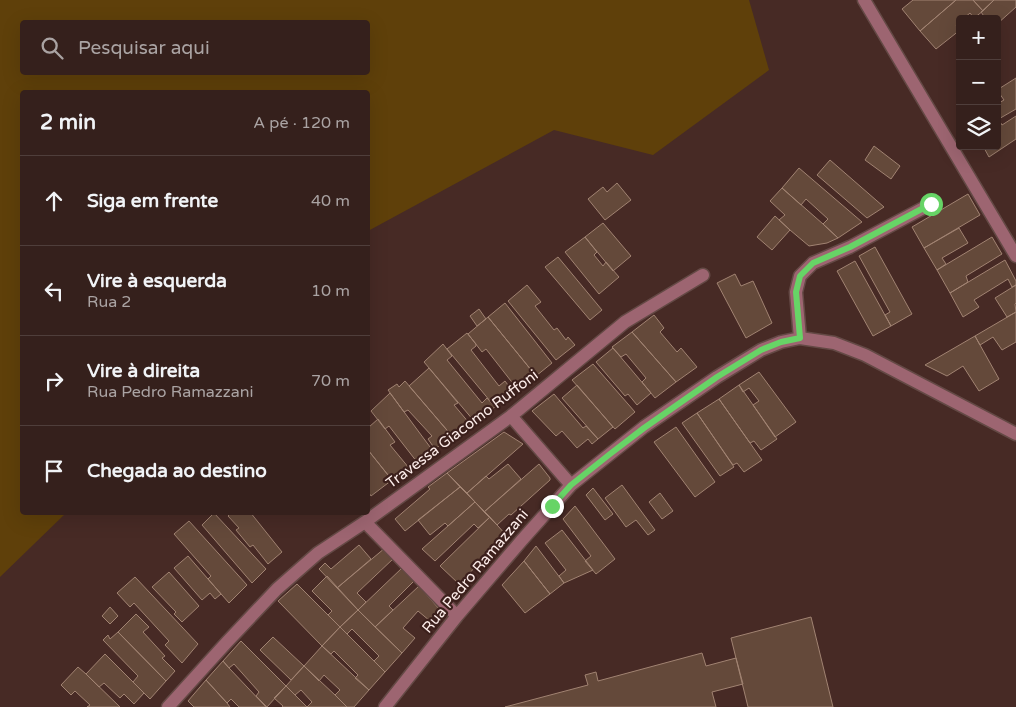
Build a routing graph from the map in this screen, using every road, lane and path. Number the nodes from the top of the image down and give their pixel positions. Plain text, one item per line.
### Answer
1 (864, 0) edge
2 (931, 204) dead end
3 (1016, 256) edge
4 (703, 275) dead end
5 (800, 338) junction
6 (511, 416) junction
7 (1016, 434) edge
8 (571, 485) junction
9 (365, 522) junction
10 (457, 616) junction
11 (168, 707) edge
12 (385, 707) edge

1 - 3 street
2 - 5 street
4 - 6 street, Travessa Giacomo Ruffoni
5 - 7 street
5 - 8 street, Rua Pedro Ramazzani
6 - 8 street
6 - 9 street, Travessa Giacomo Ruffoni
8 - 10 street, Rua Pedro Ramazzani
9 - 10 street
9 - 11 street, Travessa Giacomo Ruffoni
10 - 12 street, Rua Pedro Ramazzani

